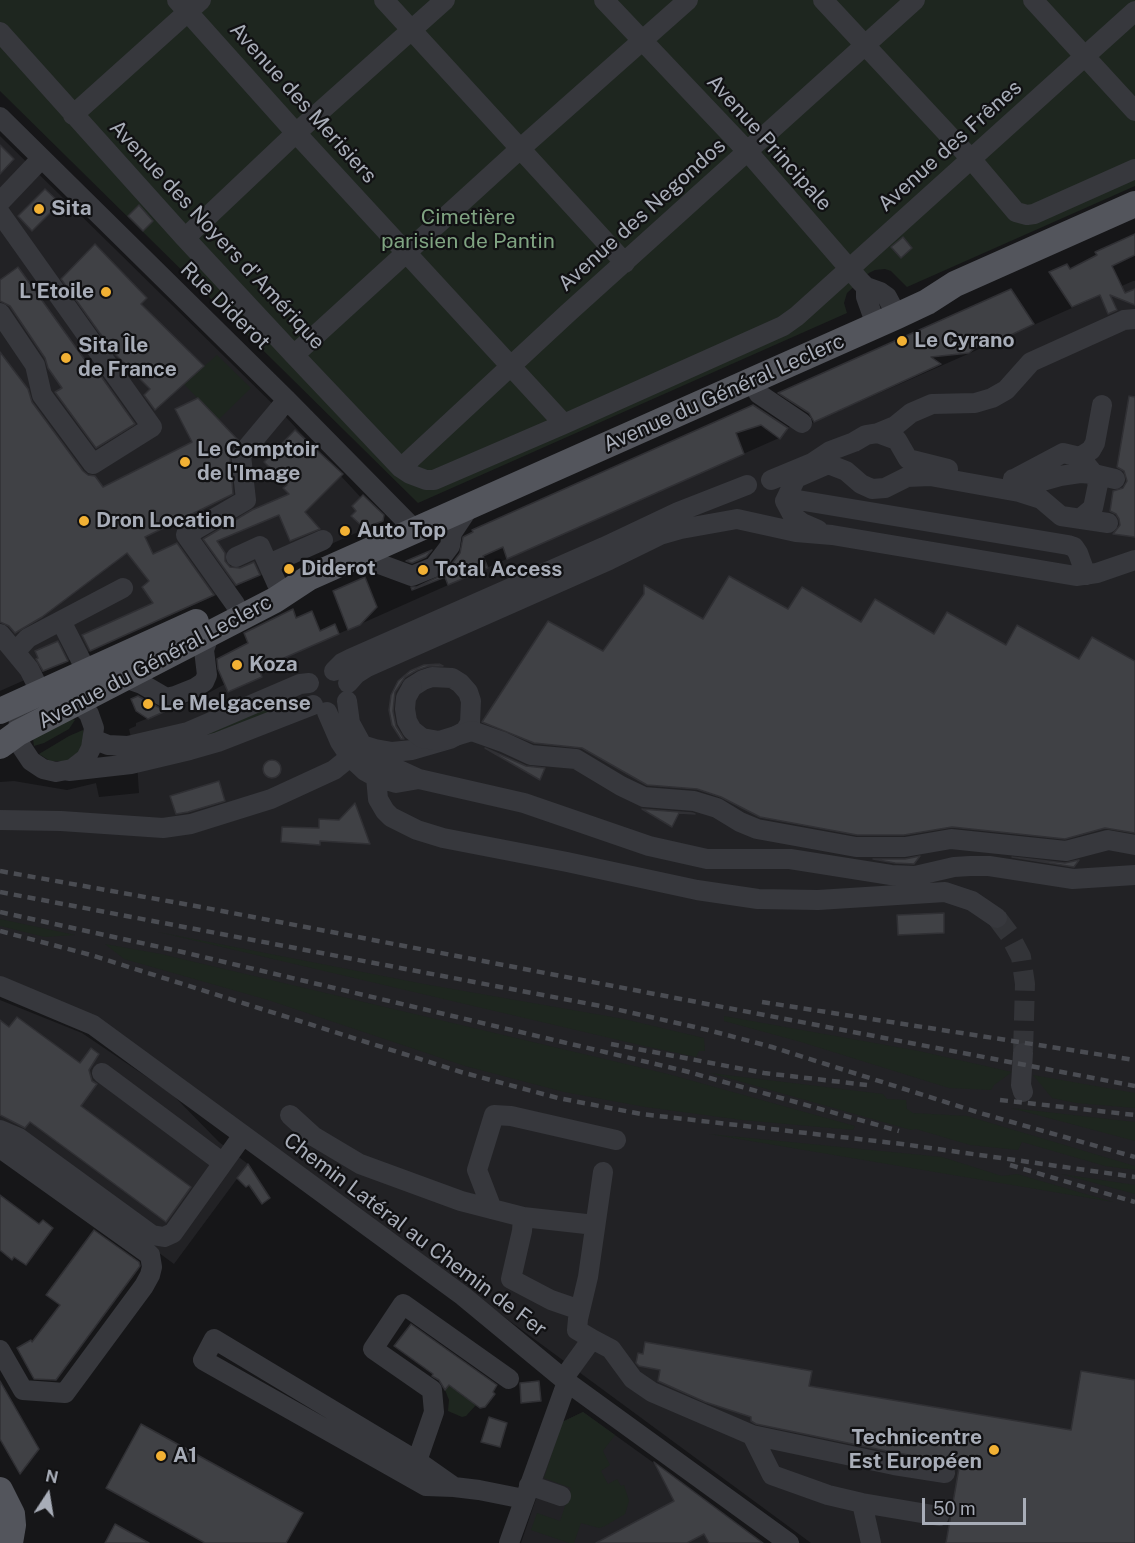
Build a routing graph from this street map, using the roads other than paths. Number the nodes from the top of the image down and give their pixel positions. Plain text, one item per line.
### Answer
1 (384, 0) edge
2 (445, 0) edge
3 (604, 0) edge
4 (688, 0) edge
5 (823, 0) edge
6 (915, 0) edge
7 (1033, 0) edge
8 (189, 4) edge
9 (1135, 11) edge
10 (412, 31) junction
11 (0, 32) edge
12 (642, 42) junction
13 (865, 46) junction
14 (1085, 56) junction
15 (1135, 111) edge
16 (73, 115) junction
17 (0, 117) edge
18 (296, 133) junction
19 (520, 148) junction
20 (748, 152) junction
21 (41, 159) junction
22 (972, 160) junction
23 (1135, 169) edge
24 (0, 201) edge
25 (1135, 204) edge
26 (0, 213) edge
27 (185, 238) junction
28 (406, 253) junction
29 (625, 263) junction
30 (849, 268) junction
31 (0, 313) edge
32 (1135, 319) edge
33 (886, 321) junction
34 (294, 356) junction
35 (512, 367) junction
36 (751, 381) junction
37 (287, 400) junction
38 (1102, 405) dead end
39 (802, 423) dead end
40 (564, 424) junction
41 (878, 433) junction
42 (855, 442) junction
43 (905, 455) junction
44 (1080, 457) junction
45 (401, 468) junction
46 (846, 471) junction
47 (1094, 474) junction
48 (1014, 479) junction
49 (1115, 479) dead end
50 (771, 480) junction
51 (898, 482) junction
52 (747, 485) junction
53 (786, 501) junction
54 (470, 506) junction
55 (1080, 519) junction
56 (760, 523) junction
57 (1108, 523) dead end
58 (415, 530) junction
59 (832, 535) junction
60 (323, 540) dead end
61 (358, 556) junction
62 (236, 557) dead end
63 (1135, 560) edge
64 (273, 574) junction
65 (1086, 575) junction
66 (310, 577) junction
67 (123, 588) dead end
68 (235, 604) junction
69 (61, 621) junction
70 (210, 633) junction
71 (0, 634) edge
72 (15, 652) junction
73 (125, 678) junction
74 (309, 683) junction
75 (343, 685) junction
76 (67, 689) junction
77 (320, 708) junction
78 (0, 711) edge
79 (93, 739) junction
80 (9, 740) edge
81 (356, 751) junction
82 (66, 771) junction
83 (375, 777) junction
84 (419, 779) junction
85 (0, 820) edge
86 (1135, 845) edge
87 (1134, 876) edge
88 (997, 918) tunnel mouth
89 (0, 986) edge
90 (1023, 1053) tunnel mouth
91 (102, 1073) dead end
92 (1023, 1092) dead end
93 (290, 1114) dead end
94 (0, 1130) edge
95 (243, 1135) junction
96 (616, 1140) dead end
97 (0, 1148) edge
98 (223, 1163) junction
99 (603, 1172) dead end
100 (492, 1209) junction
101 (523, 1216) junction
102 (595, 1225) junction
103 (580, 1310) junction
104 (592, 1338) junction
105 (0, 1350) edge
106 (509, 1379) dead end
107 (565, 1380) junction
108 (752, 1435) junction
109 (417, 1461) junction
110 (945, 1473) dead end
111 (454, 1487) junction
112 (0, 1490) edge
113 (526, 1492) junction
114 (561, 1496) dead end
115 (862, 1503) junction
116 (939, 1516) dead end
117 (0, 1522) edge
118 (9, 1543) edge
119 (509, 1543) edge
120 (789, 1543) edge
121 (872, 1543) edge

1 - 10 street
2 - 10 street
3 - 12 street, Avenue Principale
4 - 12 street
5 - 13 street
6 - 13 street, Avenue des Negondos
7 - 14 street
8 - 16 street
8 - 18 street, Avenue des Merisiers
9 - 14 street, Avenue des Frênes
10 - 18 street
10 - 19 street
11 - 16 street, Avenue des Noyers d'Amérique
12 - 19 street
12 - 20 street, Avenue Principale
13 - 20 street, Avenue des Negondos
13 - 22 street
14 - 15 street
14 - 22 street, Avenue des Frênes
16 - 27 street, Avenue des Noyers d'Amérique
17 - 21 street, Rue Diderot
18 - 27 street
18 - 28 street, Avenue des Merisiers
19 - 28 street
19 - 29 street
20 - 29 street, Avenue des Negondos
20 - 30 street, Avenue Principale
21 - 24 street
21 - 37 street, Rue Diderot
22 - 23 street
22 - 30 street, Avenue des Frênes
25 - 33 main road, Avenue du Général Leclerc
26 - 31 street
27 - 34 street, Avenue des Noyers d'Amérique
28 - 34 street
28 - 35 street, Avenue des Merisiers
29 - 35 street, Avenue des Negondos
30 - 33 street, Avenue Principale
30 - 40 street, Avenue des Frênes
32 - 41 street
33 - 36 main road, Avenue du Général Leclerc
34 - 45 street, Avenue des Noyers d'Amérique
35 - 40 street, Avenue des Merisiers
35 - 45 street, Avenue des Negondos
36 - 39 street
36 - 54 main road, Avenue du Général Leclerc
37 - 58 street, Rue Diderot
37 - 68 street
38 - 44 street
40 - 45 street, Avenue des Frênes
41 - 42 street
41 - 43 street
42 - 46 street
42 - 50 street
43 - 48 street
43 - 51 street
44 - 47 street
44 - 48 street
46 - 51 street
46 - 53 street
47 - 48 street
47 - 49 street
47 - 55 street
50 - 52 street
50 - 53 street
51 - 55 street
52 - 56 street
52 - 75 street
53 - 56 street
53 - 59 street
53 - 65 street
54 - 58 main road, Avenue du Général Leclerc
54 - 61 street
55 - 57 street
56 - 59 street
56 - 75 street
58 - 61 main road, Avenue du Général Leclerc
59 - 65 street
60 - 64 street
61 - 66 main road, Avenue du Général Leclerc
62 - 64 street
63 - 65 street
64 - 66 main road, Avenue du Général Leclerc
64 - 68 main road, Avenue du Général Leclerc
66 - 70 main road, Avenue du Général Leclerc
67 - 69 street
68 - 76 main road, Avenue du Général Leclerc
69 - 72 street
69 - 76 street
70 - 73 main road, Avenue du Général Leclerc
70 - 73 street
71 - 72 street
72 - 76 street
73 - 76 main road, Avenue du Général Leclerc
74 - 75 street
74 - 77 street
74 - 79 street
75 - 77 street
75 - 81 street
76 - 78 main road, Avenue du Général Leclerc
76 - 79 street
76 - 80 main road, Avenue du Général Leclerc
77 - 81 street
77 - 82 street
79 - 82 street
80 - 82 street
81 - 83 street
81 - 84 street
81 - 85 street
81 - 86 street, bridge
83 - 84 street
83 - 88 street
84 - 87 street
89 - 95 street, Chemin Latéral au Chemin de Fer
90 - 92 street
91 - 98 street
93 - 100 street
94 - 98 street
95 - 98 street
95 - 107 street, Chemin Latéral au Chemin de Fer
96 - 100 street
97 - 105 street
99 - 102 street
100 - 101 street
101 - 102 street
101 - 103 street
102 - 103 street
103 - 104 street
104 - 107 street
104 - 108 street
106 - 109 street
107 - 113 street
107 - 120 street, Chemin Latéral au Chemin de Fer
108 - 110 street
108 - 115 street
109 - 111 street
109 - 111 street
111 - 113 street
112 - 118 main road
113 - 114 street
113 - 119 street
115 - 116 street
115 - 121 street
117 - 118 main road

